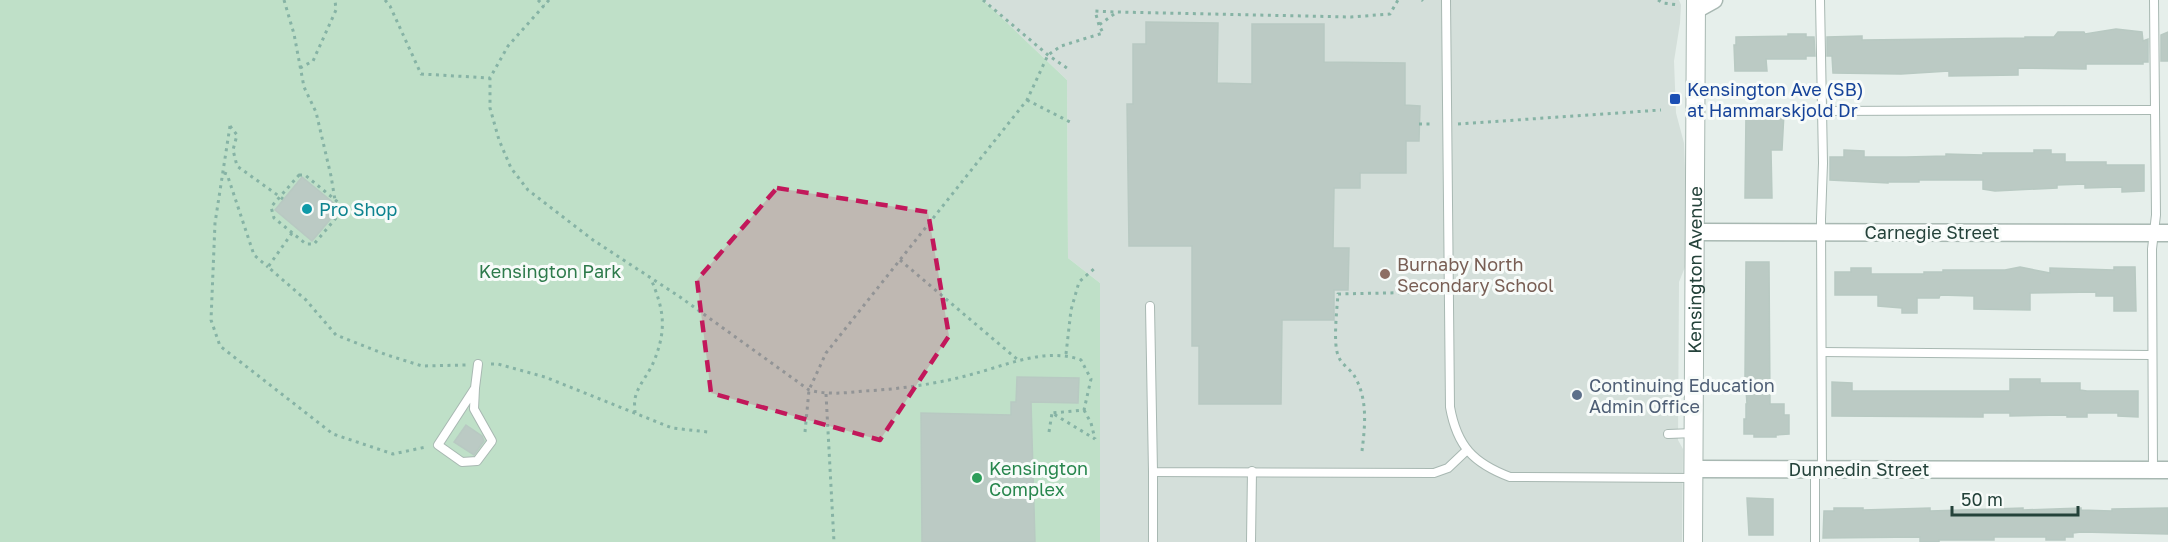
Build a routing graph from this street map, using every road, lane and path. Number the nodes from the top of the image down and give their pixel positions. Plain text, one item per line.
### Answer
1 (284, 0) edge
2 (335, 0) edge
3 (385, 0) edge
4 (538, 0) edge
5 (549, 0) edge
6 (983, 0) edge
7 (1398, 0) edge
8 (1446, 0) edge
9 (1659, 0) edge
10 (1714, 0) edge
11 (1820, 0) edge
12 (2154, 0) edge
13 (1691, 5) edge
14 (544, 6) junction
15 (1117, 12) junction
16 (1099, 25) junction
17 (1048, 55) junction
18 (300, 68) junction
19 (1067, 68) dead end
20 (490, 78) junction
21 (1027, 100) junction
22 (1661, 110) dead end
23 (2155, 110) junction
24 (1821, 111) junction
25 (1070, 122) dead end
26 (1419, 124) dead end
27 (1433, 124) dead end
28 (1456, 124) dead end
29 (224, 173) junction
30 (282, 198) junction
31 (335, 200) junction
32 (1695, 232) junction
33 (1821, 232) junction
34 (292, 233) junction
35 (2161, 233) edge
36 (900, 260) junction
37 (268, 267) junction
38 (1096, 267) dead end
39 (651, 278) junction
40 (1433, 292) dead end
41 (1150, 306) dead end
42 (1822, 352) junction
43 (1066, 354) junction
44 (2151, 355) junction
45 (1018, 360) junction
46 (478, 364) junction
47 (475, 388) junction
48 (809, 390) junction
49 (826, 394) junction
50 (1084, 410) junction
51 (635, 413) junction
52 (1052, 413) junction
53 (708, 432) dead end
54 (805, 432) dead end
55 (1049, 432) dead end
56 (1694, 433) junction
57 (1668, 434) dead end
58 (418, 449) dead end
59 (1467, 450) junction
60 (1362, 451) dead end
61 (1819, 469) junction
62 (2160, 470) edge
63 (1252, 471) junction
64 (1153, 472) junction
65 (1694, 473) junction
66 (834, 542) edge
67 (1153, 542) edge
68 (1251, 542) edge
69 (1693, 542) edge
70 (1815, 542) edge

1 - 18 path
2 - 18 path
3 - 20 path
4 - 14 path
5 - 14 path
6 - 17 path
7 - 15 path
8 - 59 lane
9 - 13 path
10 - 13 street
11 - 24 lane
12 - 23 lane
13 - 32 street, Kensington Avenue
14 - 20 path
15 - 16 path
15 - 16 path
16 - 17 path
17 - 19 path
17 - 21 path
18 - 31 path
20 - 39 path
21 - 25 path
21 - 36 path
22 - 28 path
23 - 24 lane
23 - 35 lane
24 - 33 lane
26 - 27 path
29 - 30 path
29 - 37 path
29 - 58 path
30 - 31 path
30 - 34 path
31 - 34 path
32 - 33 street, Carnegie Street
32 - 56 street, Kensington Avenue
33 - 35 street, Carnegie Street
33 - 42 lane
34 - 37 path
35 - 44 lane
36 - 45 path
36 - 48 path
37 - 46 path
38 - 43 path
39 - 48 path
39 - 51 path
40 - 60 path
41 - 64 lane
42 - 44 lane
42 - 61 lane
43 - 45 path
43 - 50 path
44 - 62 lane
45 - 49 path
46 - 47 lane
46 - 51 path
47 - 47 lane
48 - 49 path
48 - 54 path
49 - 66 path
50 - 52 path
50 - 52 path
51 - 53 path
52 - 55 path
56 - 57 lane
56 - 65 street, Kensington Avenue
59 - 63 lane
59 - 65 lane
61 - 62 street, Dunnedin Street
61 - 65 street, Dunnedin Street
61 - 70 lane
63 - 64 lane
63 - 68 lane
64 - 67 lane
65 - 69 street, Kensington Avenue

